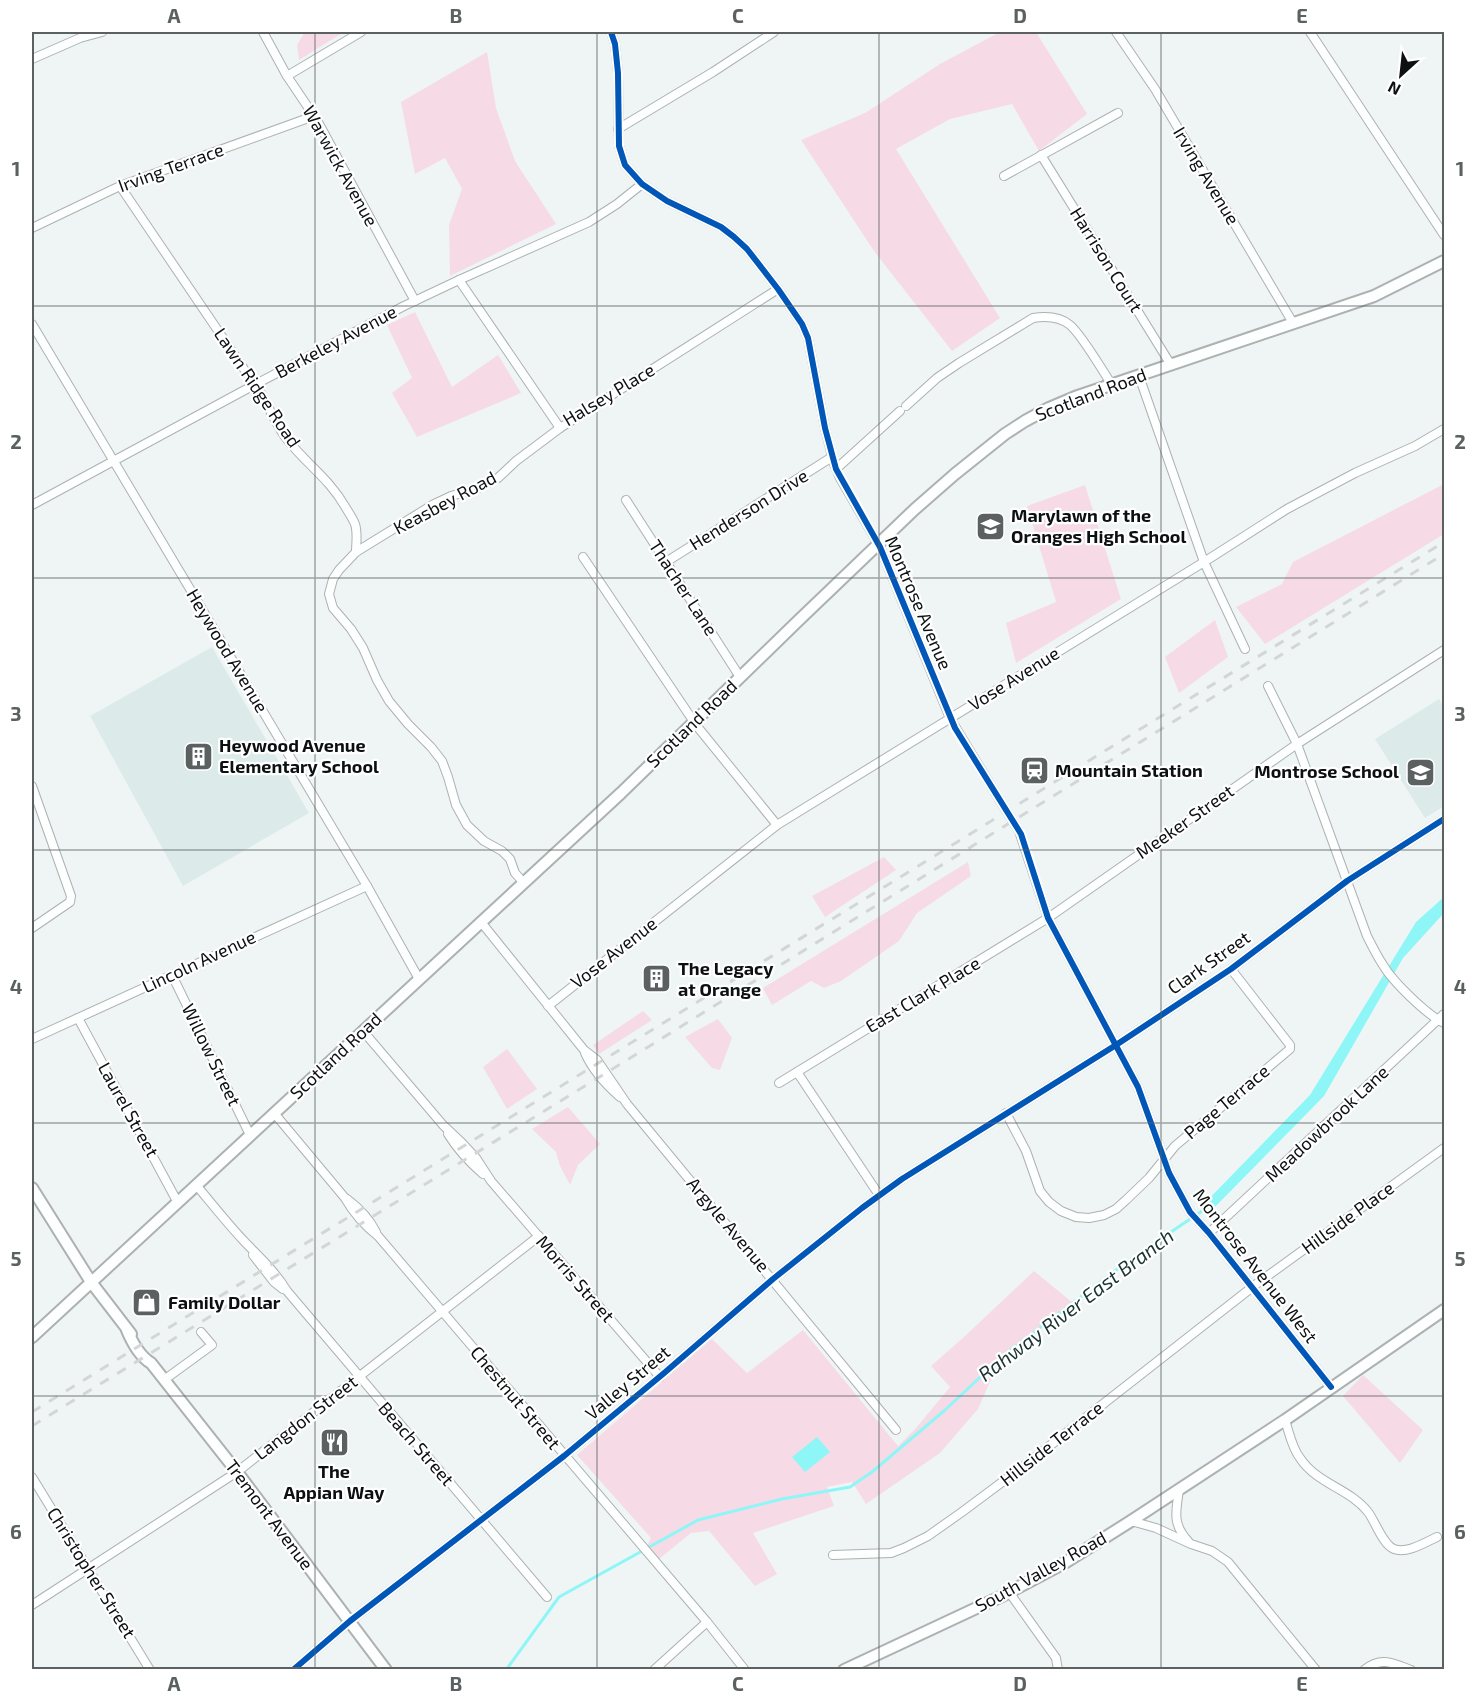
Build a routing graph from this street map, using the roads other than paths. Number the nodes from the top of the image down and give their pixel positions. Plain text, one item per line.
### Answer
1 (102, 32) edge
2 (263, 32) edge
3 (361, 32) edge
4 (611, 32) edge
5 (774, 32) edge
6 (1116, 32) edge
7 (1310, 32) edge
8 (86, 34) edge
9 (32, 59) edge
10 (287, 76) junction
11 (1118, 113) dead end
12 (314, 116) junction
13 (618, 129) junction
14 (1041, 155) junction
15 (1005, 176) dead end
16 (642, 184) junction
17 (120, 186) junction
18 (32, 228) edge
19 (1444, 235) edge
20 (1444, 261) edge
21 (459, 280) junction
22 (778, 289) junction
23 (415, 301) junction
24 (1293, 323) junction
25 (32, 324) edge
26 (1171, 365) junction
27 (1139, 376) junction
28 (256, 384) junction
29 (1112, 385) junction
30 (560, 428) junction
31 (1444, 429) edge
32 (832, 457) junction
33 (113, 461) junction
34 (836, 469) junction
35 (626, 500) dead end
36 (32, 505) edge
37 (878, 544) junction
38 (356, 552) junction
39 (583, 557) dead end
40 (666, 562) junction
41 (1204, 562) junction
42 (1245, 649) dead end
43 (1444, 650) edge
44 (740, 677) junction
45 (1268, 686) dead end
46 (950, 718) junction
47 (694, 722) junction
48 (1297, 744) junction
49 (32, 786) edge
50 (1444, 819) edge
51 (777, 825) junction
52 (1019, 831) joint
53 (1347, 881) junction
54 (524, 883) junction
55 (367, 886) junction
56 (1048, 918) junction
57 (481, 922) junction
58 (32, 928) edge
59 (1231, 969) junction
60 (172, 975) junction
61 (420, 979) junction
62 (548, 1006) junction
63 (78, 1018) junction
64 (1442, 1019) edge
65 (363, 1031) junction
66 (32, 1039) edge
67 (1116, 1045) junction
68 (797, 1072) junction
69 (779, 1083) dead end
70 (274, 1113) junction
71 (1006, 1113) junction
72 (986, 1126) joint
73 (250, 1135) junction
74 (1444, 1148) edge
75 (1163, 1159) junction
76 (197, 1186) junction
77 (32, 1188) edge
78 (879, 1195) junction
79 (178, 1203) junction
80 (1209, 1233) junction
81 (538, 1236) junction
82 (773, 1279) junction
83 (91, 1282) junction
84 (1251, 1288) junction
85 (1444, 1310) edge
86 (442, 1312) junction
87 (201, 1332) dead end
88 (32, 1337) edge
89 (359, 1377) junction
90 (660, 1377) junction
91 (164, 1380) junction
92 (1331, 1387) junction
93 (1285, 1420) junction
94 (896, 1430) dead end
95 (564, 1456) junction
96 (237, 1472) junction
97 (32, 1477) edge
98 (1179, 1490) junction
99 (481, 1519) junction
100 (1131, 1521) junction
101 (1437, 1537) dead end
102 (1191, 1544) junction
103 (832, 1555) dead end
104 (88, 1568) junction
105 (1009, 1592) junction
106 (547, 1597) dead end
107 (32, 1605) edge
108 (350, 1621) junction
109 (707, 1622) junction
110 (150, 1670) edge
111 (293, 1670) edge
112 (386, 1670) edge
113 (654, 1670) edge
114 (745, 1670) edge
115 (844, 1670) edge
116 (1058, 1670) edge
117 (1316, 1670) edge
118 (1364, 1670) edge
119 (1411, 1670) edge

1 - 8 street
2 - 10 street, Warwick Avenue
3 - 10 street
4 - 13 street, Montrose Avenue
5 - 13 street
6 - 24 street, Irving Avenue
7 - 19 street
8 - 9 street
10 - 12 street, Warwick Avenue
11 - 14 street
12 - 17 street, Irving Terrace
12 - 23 street, Warwick Avenue
13 - 16 street, Montrose Avenue
14 - 15 street
14 - 26 street, Harrison Court
16 - 21 street, Berkeley Avenue
16 - 22 street, Montrose Avenue
17 - 18 street, Irving Terrace
17 - 28 street, Lawn Ridge Road
20 - 24 main road, Scotland Road
21 - 23 street, Berkeley Avenue
21 - 30 street, Halsey Place
22 - 30 street, Halsey Place
22 - 32 street, Montrose Avenue
23 - 28 street, Berkeley Avenue
24 - 26 main road, Scotland Road
25 - 33 street, Heywood Avenue
26 - 27 main road, Scotland Road
27 - 29 main road, Scotland Road
27 - 41 street
28 - 33 street, Berkeley Avenue
28 - 38 street, Lawn Ridge Road
29 - 34 street
29 - 37 main road, Scotland Road
30 - 38 street, Keasbey Road
31 - 41 street, Vose Avenue
32 - 34 street, Montrose Avenue
32 - 40 street, Henderson Drive
33 - 36 street, Berkeley Avenue
33 - 55 street, Heywood Avenue
34 - 37 street, Montrose Avenue
35 - 40 street, Thacher Lane
37 - 44 main road, Scotland Road
37 - 46 street, Montrose Avenue
38 - 54 street
39 - 47 street
40 - 44 street, Thacher Lane
41 - 42 street
41 - 46 street, Vose Avenue
43 - 48 street, Meeker Street
44 - 47 main road, Scotland Road
45 - 48 street
46 - 51 street, Vose Avenue
46 - 52 street, Montrose Avenue, bridge
47 - 51 street
47 - 54 main road, Scotland Road
48 - 53 street
48 - 56 street, Meeker Street
49 - 58 street
50 - 53 street, Clark Street
51 - 62 street, Vose Avenue
52 - 56 street, Montrose Avenue West
53 - 59 street, Clark Street
53 - 64 street
54 - 57 main road, Scotland Road
55 - 60 street, Lincoln Avenue
55 - 61 street, Heywood Avenue
56 - 67 street, Montrose Avenue West
56 - 68 street, East Clark Place
57 - 61 main road, Scotland Road
57 - 62 street, Argyle Avenue
59 - 67 street, Clark Street
59 - 75 street, Page Terrace
60 - 63 street, Lincoln Avenue
60 - 73 street, Willow Street
61 - 65 main road, Scotland Road
62 - 82 street, Argyle Avenue
63 - 66 street, Lincoln Avenue
63 - 79 street, Laurel Street
64 - 80 street, Meadowbrook Lane
65 - 70 main road, Scotland Road
65 - 81 street, Morris Street
67 - 71 street, Clark Street
67 - 75 street, Montrose Avenue West
68 - 69 street, East Clark Place
68 - 78 street
70 - 73 main road, Scotland Road
70 - 86 street, Chestnut Street
71 - 72 street, Clark Street
71 - 75 street, Page Terrace
72 - 78 street, Valley Street
73 - 76 main road, Scotland Road
74 - 84 street, Hillside Place
75 - 80 street, Montrose Avenue West
76 - 79 main road, Scotland Road
76 - 89 street, Beach Street
77 - 83 main road, Tremont Avenue
78 - 82 street, Valley Street
79 - 83 main road, Scotland Road
80 - 84 street, Montrose Avenue West
81 - 86 street, Langdon Street
81 - 90 street, Morris Street
82 - 90 street, Valley Street
82 - 94 street, Argyle Avenue
83 - 88 main road, Scotland Road
83 - 91 main road, Tremont Avenue
84 - 92 street, Montrose Avenue West
84 - 103 street, Hillside Terrace
85 - 92 main road, South Valley Road
86 - 89 street, Langdon Street
86 - 95 street, Chestnut Street
87 - 91 street
89 - 96 street, Langdon Street
89 - 99 street, Beach Street
90 - 95 street, Valley Street
91 - 96 main road, Tremont Avenue
92 - 93 main road, South Valley Road
93 - 98 main road, South Valley Road
93 - 101 street
95 - 99 street, Valley Street
95 - 109 street, Chestnut Street
96 - 104 street, Langdon Street
96 - 108 main road, Tremont Avenue
97 - 104 street, Christopher Street
98 - 100 main road, South Valley Road
98 - 102 street
99 - 106 street, Beach Street
99 - 108 street, Valley Street
100 - 102 street
100 - 105 main road, South Valley Road
102 - 117 street
104 - 107 street, Langdon Street
104 - 110 street, Christopher Street
105 - 115 main road, South Valley Road
105 - 116 street
108 - 111 street, Valley Street
108 - 112 main road, Tremont Avenue
109 - 113 street
109 - 114 street
118 - 119 street

